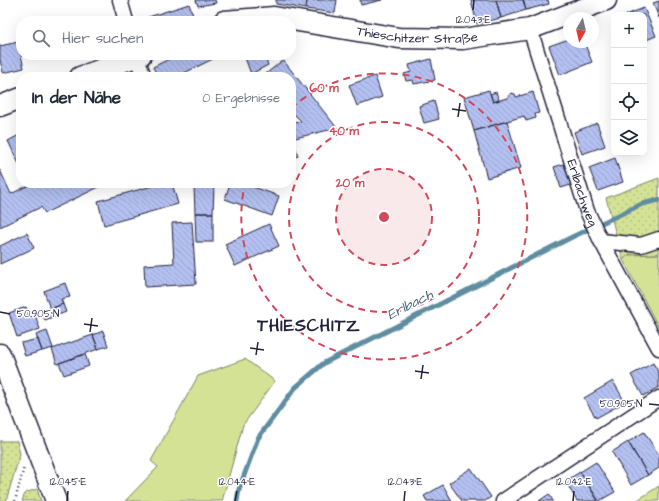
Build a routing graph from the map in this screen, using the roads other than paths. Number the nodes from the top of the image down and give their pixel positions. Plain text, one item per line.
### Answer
1 (120, 0) edge
2 (606, 0) edge
3 (125, 16) edge
4 (296, 21) edge
5 (530, 29) junction
6 (127, 60) edge
7 (139, 60) edge
8 (94, 72) edge
9 (143, 72) edge
10 (16, 100) edge
11 (0, 106) edge
12 (599, 236) junction
13 (659, 238) edge
14 (659, 348) edge
15 (0, 354) edge
16 (659, 398) edge
17 (56, 501) edge
18 (502, 501) edge

1 - 3 street
2 - 5 main road, Thieschitzer Straße
4 - 5 main road, Thieschitzer Straße
5 - 12 street, Erlbachweg
6 - 8 main road
7 - 9 street
10 - 11 main road
12 - 13 street
12 - 14 street, Erlbachweg
15 - 17 main road
16 - 18 street

